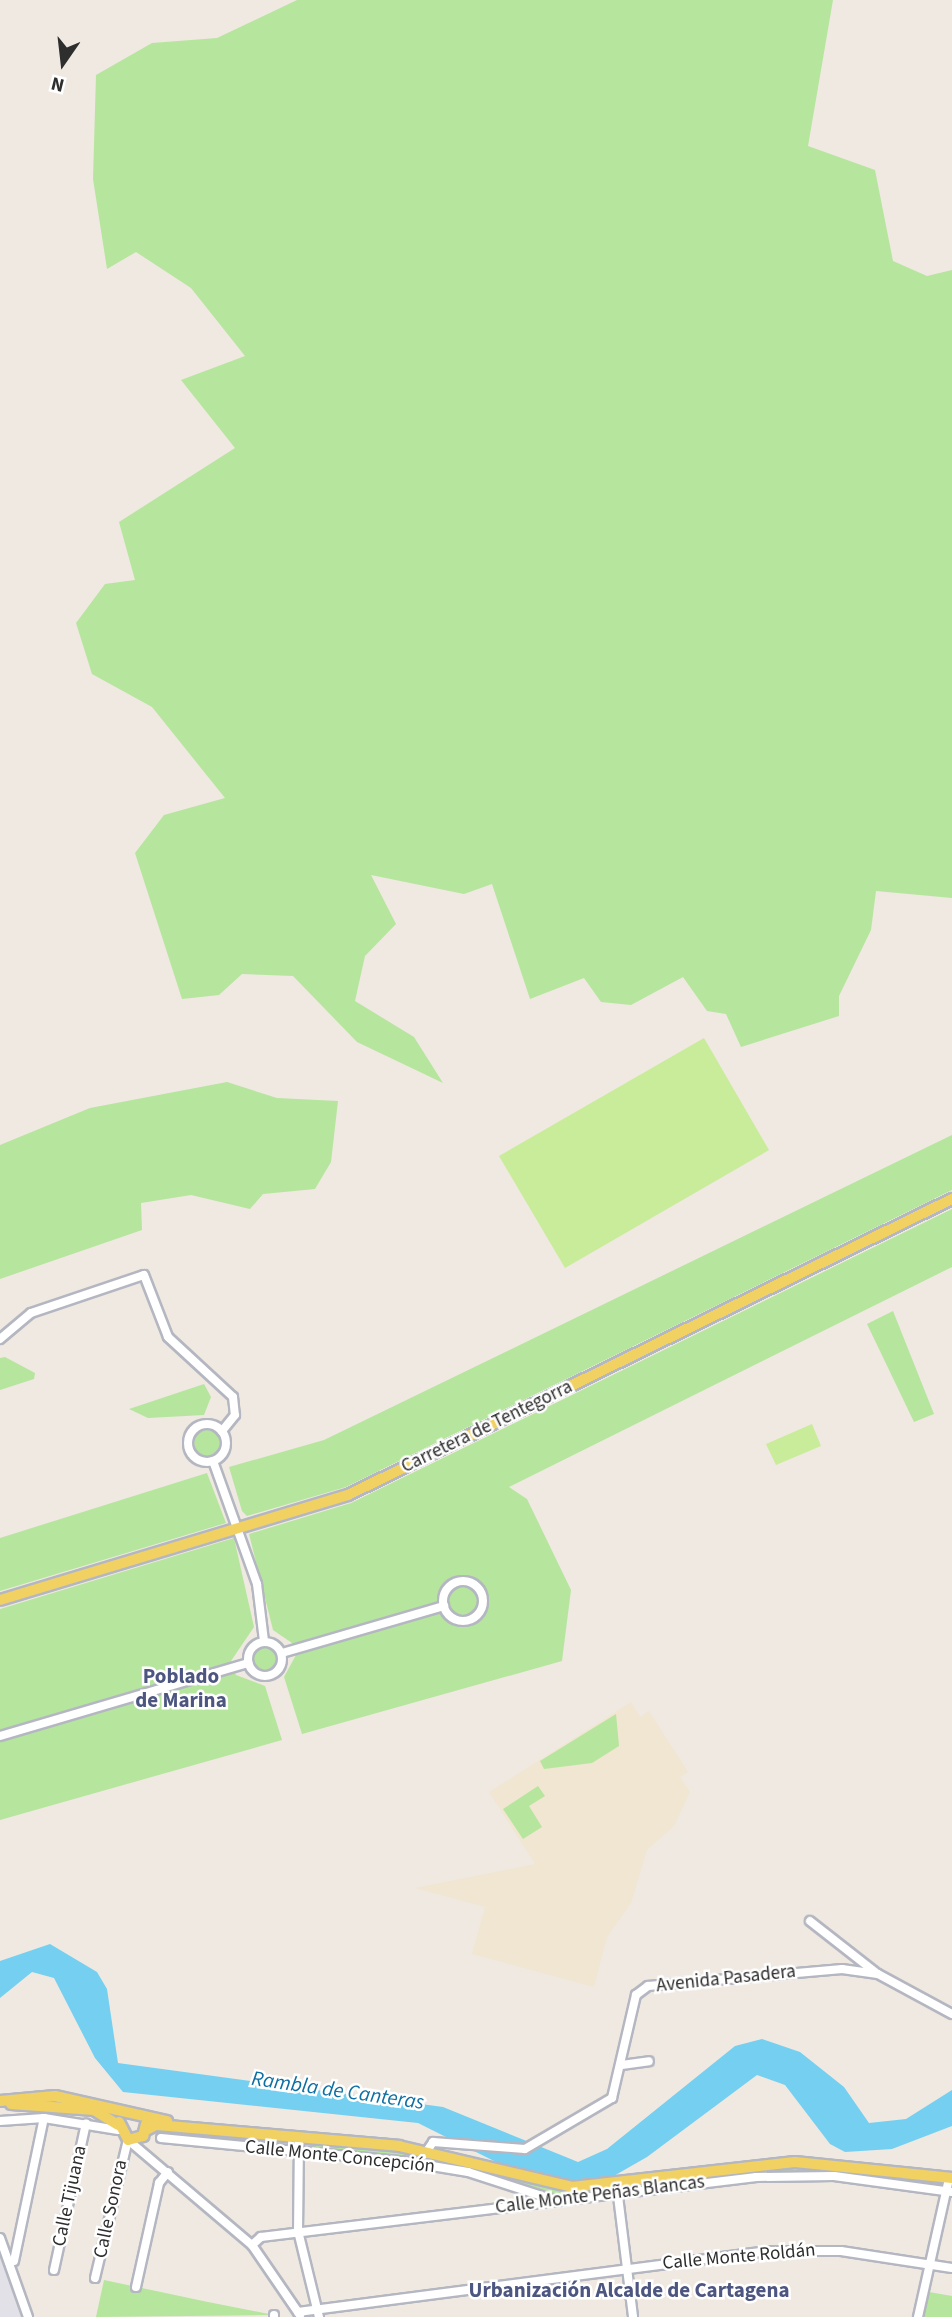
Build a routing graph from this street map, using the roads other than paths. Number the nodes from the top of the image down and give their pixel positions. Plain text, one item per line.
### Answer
1 (952, 1199) edge
2 (0, 1339) edge
3 (222, 1431) junction
4 (216, 1462) junction
5 (239, 1528) junction
6 (0, 1600) edge
7 (444, 1606) junction
8 (264, 1641) junction
9 (282, 1653) junction
10 (248, 1663) junction
11 (0, 1736) edge
12 (810, 1921) dead end
13 (878, 1974) junction
14 (952, 2014) edge
15 (649, 2061) dead end
16 (622, 2065) junction
17 (0, 2104) edge
18 (134, 2113) junction
19 (44, 2118) junction
20 (0, 2121) edge
21 (86, 2123) junction
22 (118, 2127) junction
23 (237, 2132) junction
24 (144, 2133) junction
25 (161, 2137) dead end
26 (299, 2138) junction
27 (128, 2140) junction
28 (427, 2151) junction
29 (298, 2152) junction
30 (153, 2159) junction
31 (168, 2172) junction
32 (951, 2178) edge
33 (582, 2186) joint
34 (617, 2188) junction
35 (950, 2191) edge
36 (556, 2201) junction
37 (298, 2232) junction
38 (0, 2238) edge
39 (252, 2245) junction
40 (14, 2261) dead end
41 (930, 2265) junction
42 (627, 2268) junction
43 (952, 2269) edge
44 (54, 2270) dead end
45 (95, 2278) dead end
46 (136, 2287) dead end
47 (317, 2307) junction
48 (300, 2315) edge
49 (28, 2317) edge
50 (319, 2317) edge
51 (633, 2317) edge
52 (918, 2317) edge

1 - 5 main road, Carretera de Tentegorra
2 - 3 street
3 - 4 street
3 - 4 street
4 - 5 street
5 - 6 main road, Carretera de Tentegorra
5 - 8 street
7 - 7 street
7 - 9 street
8 - 9 street
8 - 10 street
9 - 10 street
10 - 11 street
12 - 13 street
13 - 14 street, Avenida Pasadera
13 - 16 street, Avenida Pasadera
15 - 16 street
16 - 28 street, Avenida Pasadera
17 - 18 main road, Calle Monte Concepción
17 - 22 main road
18 - 22 main road
18 - 23 main road, Calle Monte Concepción
18 - 24 main road
19 - 20 street
19 - 21 street
19 - 40 street
21 - 22 street
21 - 44 street, Calle Tijuana
22 - 27 main road
23 - 24 main road, Calle Monte Concepción
23 - 26 main road, Calle Monte Concepción
24 - 27 main road, Calle Monte Concepción
24 - 30 street
25 - 29 street, Calle Monte Concepción
26 - 28 main road, Calle Monte Concepción
26 - 29 street
27 - 30 street
27 - 45 street, Calle Sonora
28 - 33 main road, Calle Monte Concepción
29 - 36 street, Calle Monte Concepción
29 - 37 street
30 - 31 street
31 - 39 street
31 - 46 street
32 - 34 main road, Calle Monte Peñas Blancas
32 - 35 street
33 - 34 main road, Calle Monte Peñas Blancas
34 - 35 street, Calle Monte Peñas Blancas
34 - 36 street, Calle Monte Peñas Blancas
34 - 42 street
35 - 41 street
36 - 37 street, Calle Monte Peñas Blancas
37 - 39 street, Calle Monte Peñas Blancas
37 - 47 street
38 - 49 street
39 - 48 street
41 - 42 street, Calle Monte Roldán
41 - 43 street, Calle Monte Roldán
41 - 52 street
42 - 47 street, Calle Monte Roldán
42 - 51 street
47 - 48 street, Calle Monte Roldán
47 - 50 street

